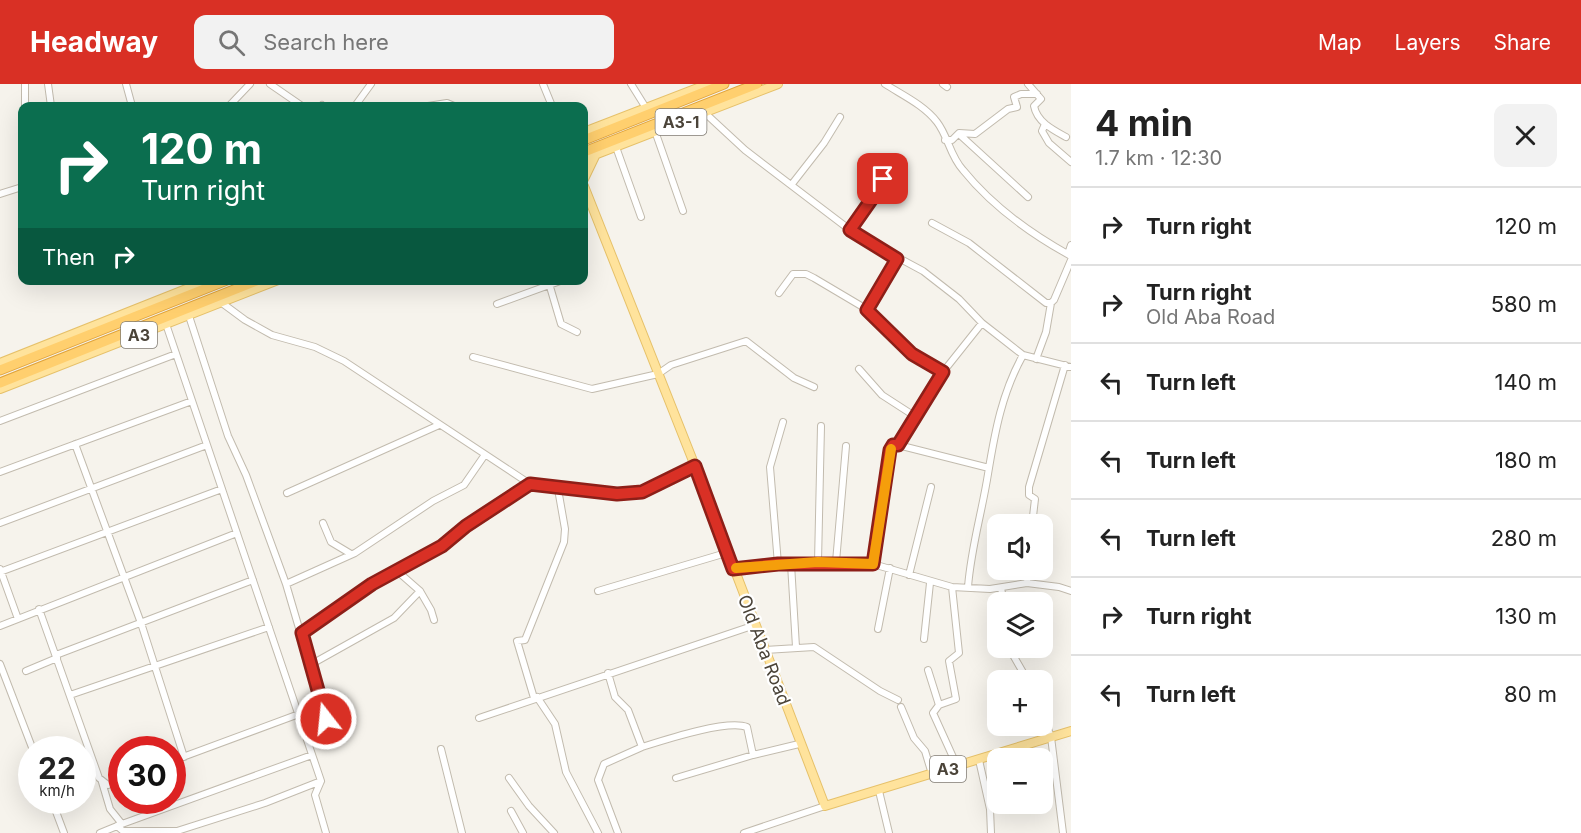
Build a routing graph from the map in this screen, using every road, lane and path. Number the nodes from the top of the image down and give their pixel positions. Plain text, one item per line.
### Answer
1 (25, 84) edge
2 (48, 84) edge
3 (126, 84) edge
4 (250, 84) edge
5 (270, 84) edge
6 (371, 84) edge
7 (543, 84) edge
8 (631, 84) edge
9 (708, 84) edge
10 (724, 84) edge
11 (757, 84) edge
12 (778, 84) edge
13 (885, 84) edge
14 (1028, 84) edge
15 (1036, 94) junction
16 (25, 102) edge
17 (50, 102) edge
18 (131, 102) edge
19 (233, 102) edge
20 (296, 102) edge
21 (358, 102) edge
22 (550, 102) edge
23 (646, 108) junction
24 (705, 113) junction
25 (840, 117) dead end
26 (1045, 124) junction
27 (588, 131) edge
28 (655, 131) junction
29 (588, 132) edge
30 (959, 134) junction
31 (1066, 137) dead end
32 (945, 140) junction
33 (616, 147) junction
34 (588, 150) edge
35 (596, 154) junction
36 (588, 157) edge
37 (1071, 162) edge
38 (862, 163) dead end
39 (588, 171) edge
40 (792, 184) junction
41 (18, 188) edge
42 (0, 194) edge
43 (588, 196) edge
44 (1028, 198) dead end
45 (683, 210) dead end
46 (641, 217) dead end
47 (932, 223) dead end
48 (850, 230) junction
49 (1071, 245) edge
50 (1070, 257) edge
51 (897, 259) junction
52 (196, 285) edge
53 (214, 285) edge
54 (246, 285) edge
55 (266, 285) edge
56 (544, 285) edge
57 (550, 285) edge
58 (779, 293) dead end
59 (222, 303) junction
60 (1051, 303) junction
61 (497, 304) dead end
62 (867, 310) junction
63 (189, 316) junction
64 (982, 323) junction
65 (166, 324) junction
66 (577, 332) dead end
67 (176, 354) junction
68 (1023, 355) junction
69 (34, 357) junction
70 (473, 357) dead end
71 (1036, 358) junction
72 (0, 363) edge
73 (1068, 366) edge
74 (38, 368) junction
75 (859, 369) dead end
76 (0, 370) edge
77 (943, 372) junction
78 (658, 374) junction
79 (0, 383) edge
80 (814, 387) dead end
81 (0, 389) edge
82 (192, 401) junction
83 (916, 417) junction
84 (0, 421) edge
85 (783, 422) dead end
86 (439, 425) junction
87 (821, 426) dead end
88 (75, 444) junction
89 (207, 445) junction
90 (898, 445) junction
91 (846, 446) dead end
92 (484, 456) junction
93 (695, 466) junction
94 (989, 468) junction
95 (0, 472) edge
96 (530, 484) junction
97 (93, 488) junction
98 (931, 488) dead end
99 (222, 489) junction
100 (558, 489) junction
101 (287, 493) dead end
102 (1033, 514) edge
103 (0, 523) edge
104 (323, 523) dead end
105 (108, 532) junction
106 (237, 533) junction
107 (726, 553) junction
108 (351, 554) junction
109 (818, 562) junction
110 (837, 562) junction
111 (778, 564) junction
112 (791, 564) junction
113 (873, 564) junction
114 (890, 568) junction
115 (733, 569) junction
116 (0, 570) edge
117 (396, 570) junction
118 (909, 574) junction
119 (124, 576) junction
120 (253, 580) junction
121 (1027, 580) edge
122 (930, 583) junction
123 (1027, 583) junction
124 (286, 584) junction
125 (952, 587) junction
126 (968, 587) junction
127 (1001, 588) junction
128 (420, 591) junction
129 (598, 591) dead end
130 (1071, 591) edge
131 (1002, 592) edge
132 (39, 609) junction
133 (18, 619) junction
134 (434, 620) dead end
135 (141, 623) junction
136 (755, 625) junction
137 (0, 626) edge
138 (269, 627) junction
139 (878, 629) dead end
140 (302, 633) junction
141 (924, 639) dead end
142 (796, 647) junction
143 (765, 650) junction
144 (56, 656) junction
145 (0, 664) edge
146 (310, 664) junction
147 (153, 668) junction
148 (26, 670) dead end
149 (927, 670) dead end
150 (608, 673) junction
151 (70, 695) junction
152 (536, 697) junction
153 (898, 700) dead end
154 (939, 705) junction
155 (901, 708) dead end
156 (298, 714) junction
157 (479, 718) dead end
158 (1071, 731) edge
159 (28, 736) edge
160 (177, 736) edge
161 (331, 737) dead end
162 (1051, 737) junction
163 (799, 744) junction
164 (642, 747) junction
165 (441, 749) dead end
166 (312, 755) junction
167 (753, 755) junction
168 (186, 756) edge
169 (979, 760) junction
170 (957, 766) junction
171 (932, 774) junction
172 (509, 778) dead end
173 (676, 778) dead end
174 (321, 781) junction
175 (102, 782) junction
176 (108, 785) edge
177 (879, 791) junction
178 (825, 806) junction
179 (511, 811) dead end
180 (57, 814) edge
181 (119, 825) junction
182 (64, 833) edge
183 (100, 833) edge
184 (326, 833) edge
185 (462, 833) edge
186 (523, 833) edge
187 (554, 833) edge
188 (598, 833) edge
189 (618, 833) edge
190 (744, 833) edge
191 (889, 833) edge
192 (991, 833) edge
193 (1063, 833) edge

1 - 16 street
2 - 17 street
3 - 18 street
4 - 19 street
5 - 20 street
6 - 21 street
7 - 22 street
8 - 23 street
9 - 23 main road, A3-1
10 - 29 highway, A3-1
11 - 34 highway, A3-1
12 - 24 main road, A3-1
13 - 32 street
14 - 15 street
15 - 26 street
15 - 30 street
23 - 27 main road, A3-1
24 - 28 main road, A3-1
24 - 40 street
25 - 40 street
26 - 31 street
26 - 37 street
28 - 33 main road, A3-1
28 - 45 street
30 - 32 street
30 - 44 street
32 - 50 street
33 - 35 main road, A3-1
33 - 46 street
35 - 36 main road, A3-1
35 - 39 main road
38 - 48 street
40 - 48 street
41 - 42 street
43 - 78 main road, Old Aba Road
47 - 60 street
48 - 51 street
49 - 50 street
50 - 60 street
51 - 62 street
51 - 64 street
52 - 72 main road, A3
53 - 69 highway
54 - 74 highway
55 - 59 main road, A3
56 - 61 street
57 - 66 street
58 - 62 street
59 - 63 main road, A3
59 - 86 street
60 - 71 street
62 - 77 street
63 - 65 main road, A3
63 - 124 street
64 - 68 street
64 - 77 street
65 - 67 street
65 - 81 main road, A3
67 - 82 street
67 - 84 street
68 - 71 street
68 - 94 street
69 - 74 highway
69 - 76 highway
70 - 78 street
71 - 73 street
73 - 102 street
74 - 79 highway
75 - 83 street
77 - 83 street
78 - 80 street
78 - 93 main road, Old Aba Road
82 - 88 street
82 - 89 street
83 - 90 street
85 - 111 street
86 - 92 street
86 - 101 street
87 - 109 street
88 - 95 street
88 - 97 street
89 - 97 street
89 - 99 street
90 - 94 street
90 - 113 street
91 - 110 street
92 - 96 street
92 - 108 street
93 - 100 street
93 - 107 main road, Old Aba Road
94 - 126 street
96 - 100 street
96 - 117 street
97 - 103 street
97 - 105 street
98 - 118 street
99 - 105 street
99 - 106 street
100 - 152 street
104 - 108 street
105 - 116 street
105 - 119 street
106 - 119 street
106 - 120 street
107 - 115 main road, Old Aba Road
107 - 129 street
108 - 124 street
109 - 110 street
109 - 112 street
110 - 113 street
111 - 112 street
111 - 115 street
112 - 142 street
113 - 114 street
114 - 118 street
114 - 139 street
115 - 136 main road, Old Aba Road
116 - 133 street
117 - 128 street
117 - 140 street
118 - 122 street
119 - 132 street
119 - 135 street
120 - 135 street
120 - 138 street
121 - 123 street
122 - 125 street
122 - 141 street
123 - 127 street
123 - 130 street
124 - 140 street
125 - 126 street
125 - 154 street
126 - 127 street
127 - 131 street
128 - 134 street
128 - 146 street
132 - 133 street
132 - 144 street
133 - 137 street
135 - 144 street
135 - 147 street
136 - 143 main road, Old Aba Road
136 - 150 street
138 - 147 street
138 - 156 street
140 - 146 street
142 - 143 street
142 - 153 street
143 - 163 main road, Old Aba Road
144 - 148 street
144 - 151 street
145 - 159 street
146 - 161 street
147 - 151 street
147 - 160 street
149 - 154 street
150 - 152 street
150 - 164 street
151 - 175 street
152 - 157 street
152 - 188 street
154 - 170 street
155 - 171 street
156 - 166 street
156 - 168 street
158 - 162 main road, A3
162 - 169 main road, A3
162 - 193 street
163 - 167 street
163 - 178 main road, Old Aba Road
164 - 167 street
164 - 189 street
165 - 185 street
166 - 174 street
166 - 181 street
167 - 173 street
169 - 170 main road, A3
169 - 192 street
170 - 171 main road, A3
171 - 177 main road, A3
172 - 187 street
174 - 181 street
174 - 184 street
175 - 176 street
175 - 181 street
177 - 178 main road, A3
177 - 191 street
178 - 190 street
179 - 186 street
180 - 182 street
181 - 183 street

